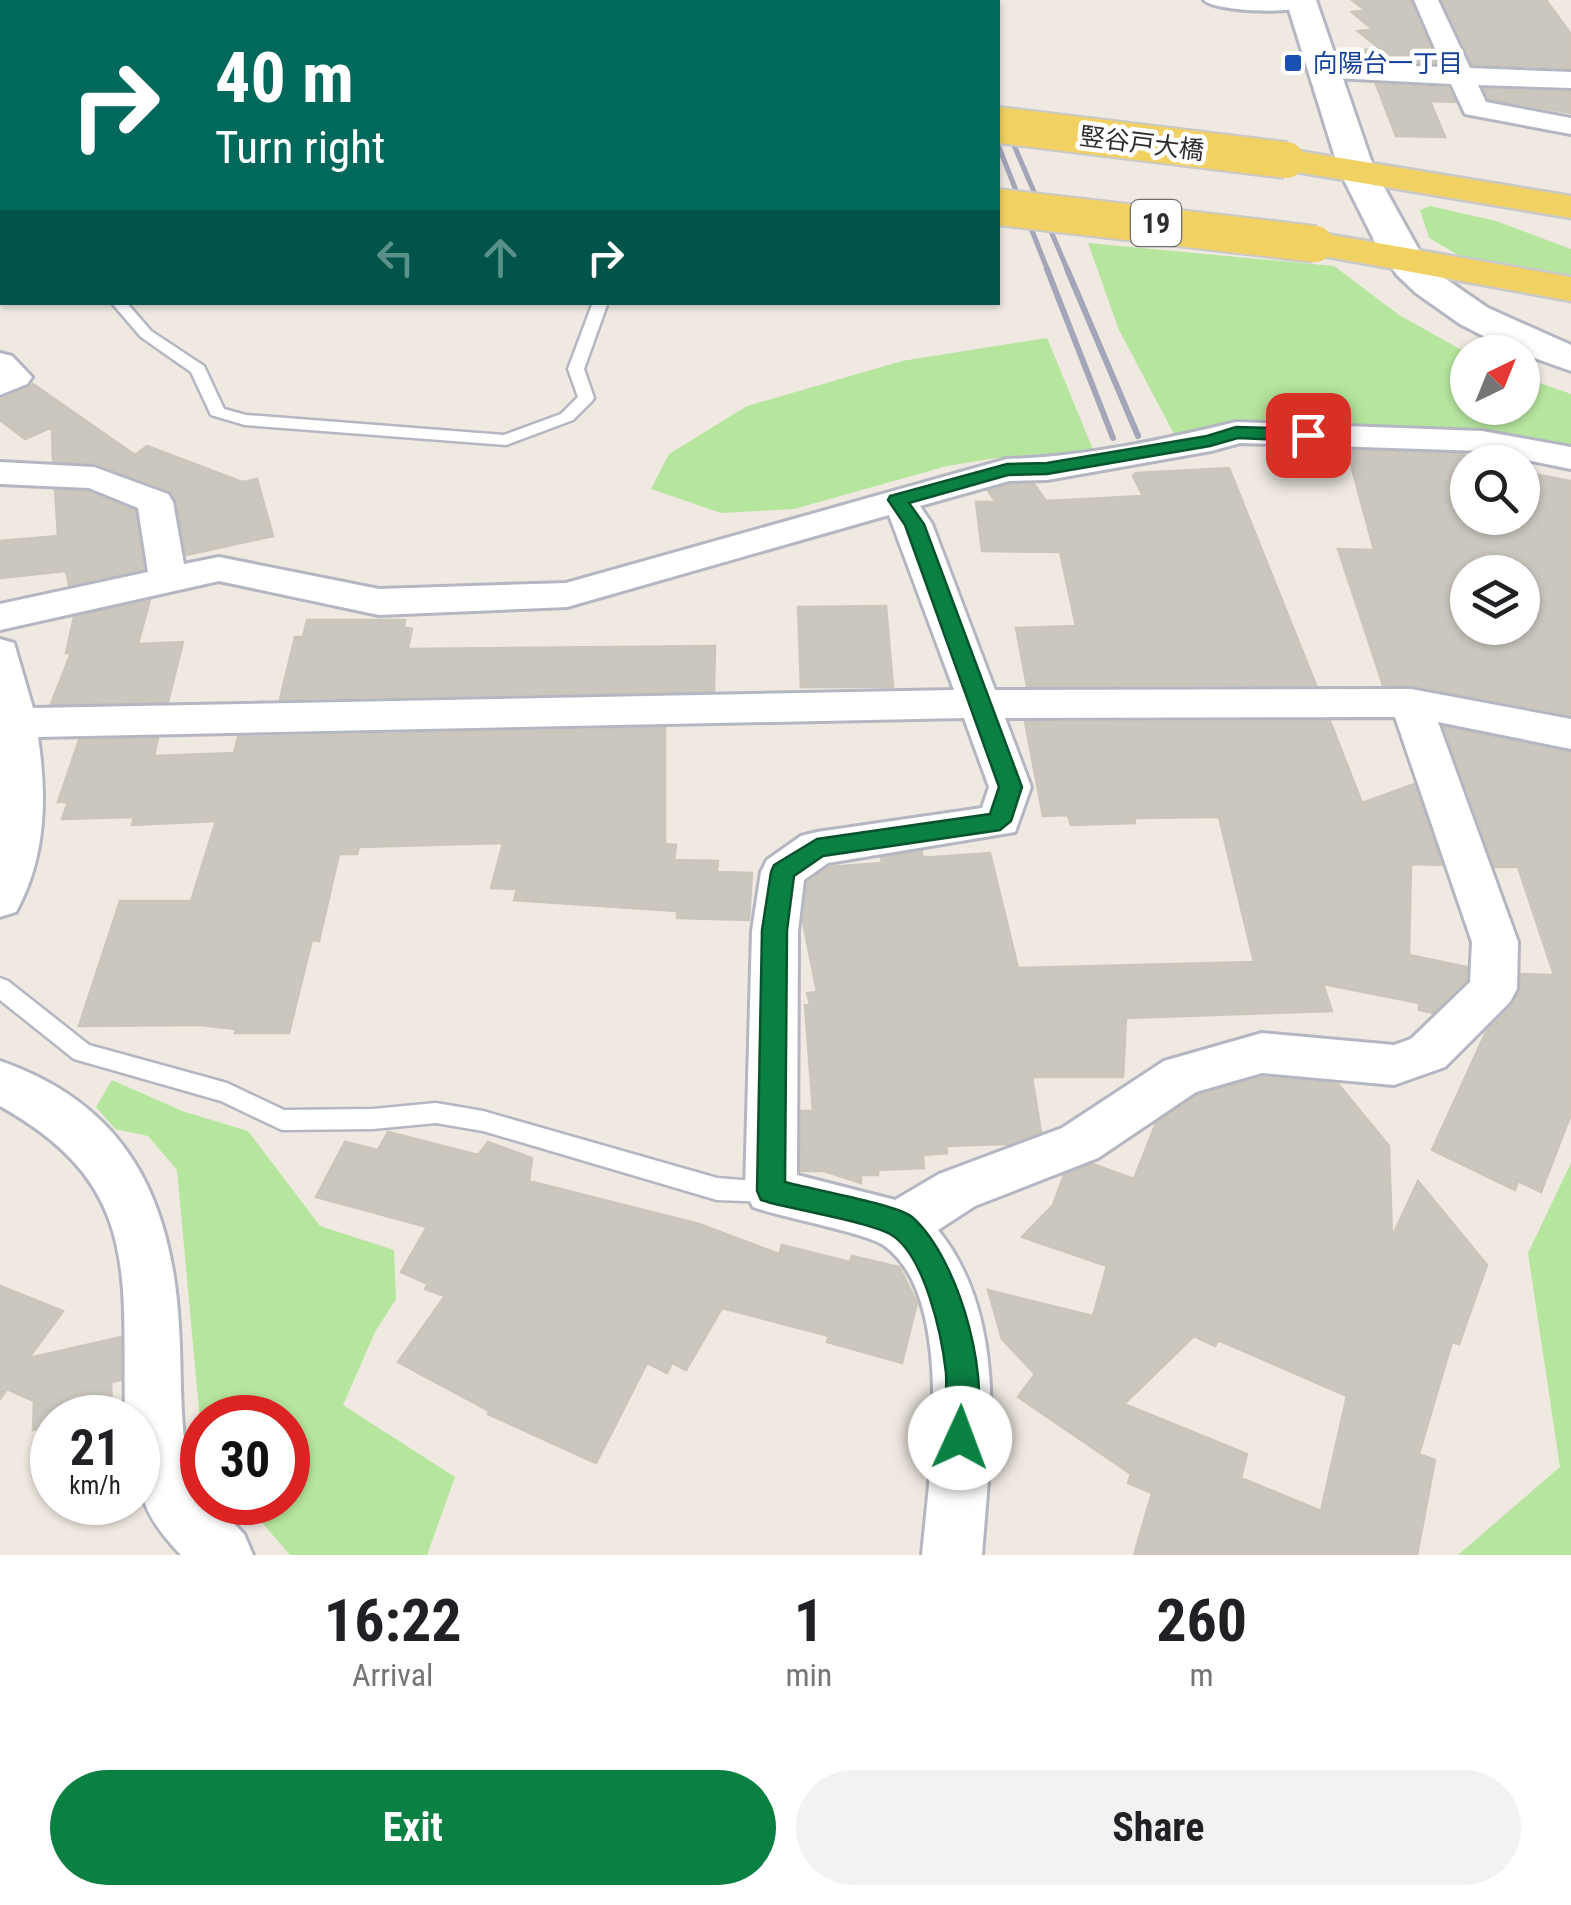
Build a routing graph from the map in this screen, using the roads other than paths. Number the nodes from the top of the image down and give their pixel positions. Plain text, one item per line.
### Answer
1 (1216, 0) edge
2 (1426, 0) edge
3 (1301, 2) edge
4 (1324, 71) junction
5 (1458, 75) junction
6 (1571, 80) edge
7 (1000, 125) edge
8 (1571, 126) edge
9 (1352, 157) junction
10 (1000, 207) edge
11 (1571, 207) edge
12 (1571, 238) edge
13 (1358, 250) junction
14 (1571, 290) edge
15 (1434, 298) junction
16 (121, 305) edge
17 (600, 305) edge
18 (1476, 335) edge
19 (1571, 359) edge
20 (0, 363) edge
21 (1540, 364) edge
22 (1571, 376) edge
23 (0, 385) edge
24 (1571, 458) edge
25 (0, 474) edge
26 (897, 500) junction
27 (168, 580) junction
28 (0, 617) edge
29 (0, 652) edge
30 (1411, 703) junction
31 (982, 704) junction
32 (15, 723) junction
33 (1571, 734) edge
34 (0, 900) edge
35 (0, 986) edge
36 (0, 1082) edge
37 (771, 1191) junction
38 (900, 1224) junction
39 (223, 1555) edge
40 (952, 1555) edge

1 - 3 street
2 - 5 street
3 - 4 street
4 - 5 street
4 - 9 street
5 - 6 street
5 - 8 street
7 - 9 main road, 竪谷戸大橋, bridge
9 - 11 main road, 竪谷戸大橋
9 - 12 main road
9 - 13 street
10 - 13 main road, 19, bridge
13 - 14 main road, 19
13 - 15 street
15 - 18 street
15 - 19 street
16 - 17 lane
20 - 23 street
21 - 22 street
24 - 26 street
25 - 27 street
26 - 27 street
26 - 31 street
27 - 28 street
29 - 32 street
30 - 31 street
30 - 33 street
30 - 38 street
31 - 32 street
31 - 37 street
32 - 34 street
35 - 37 lane
36 - 39 street
37 - 38 street
38 - 40 street

